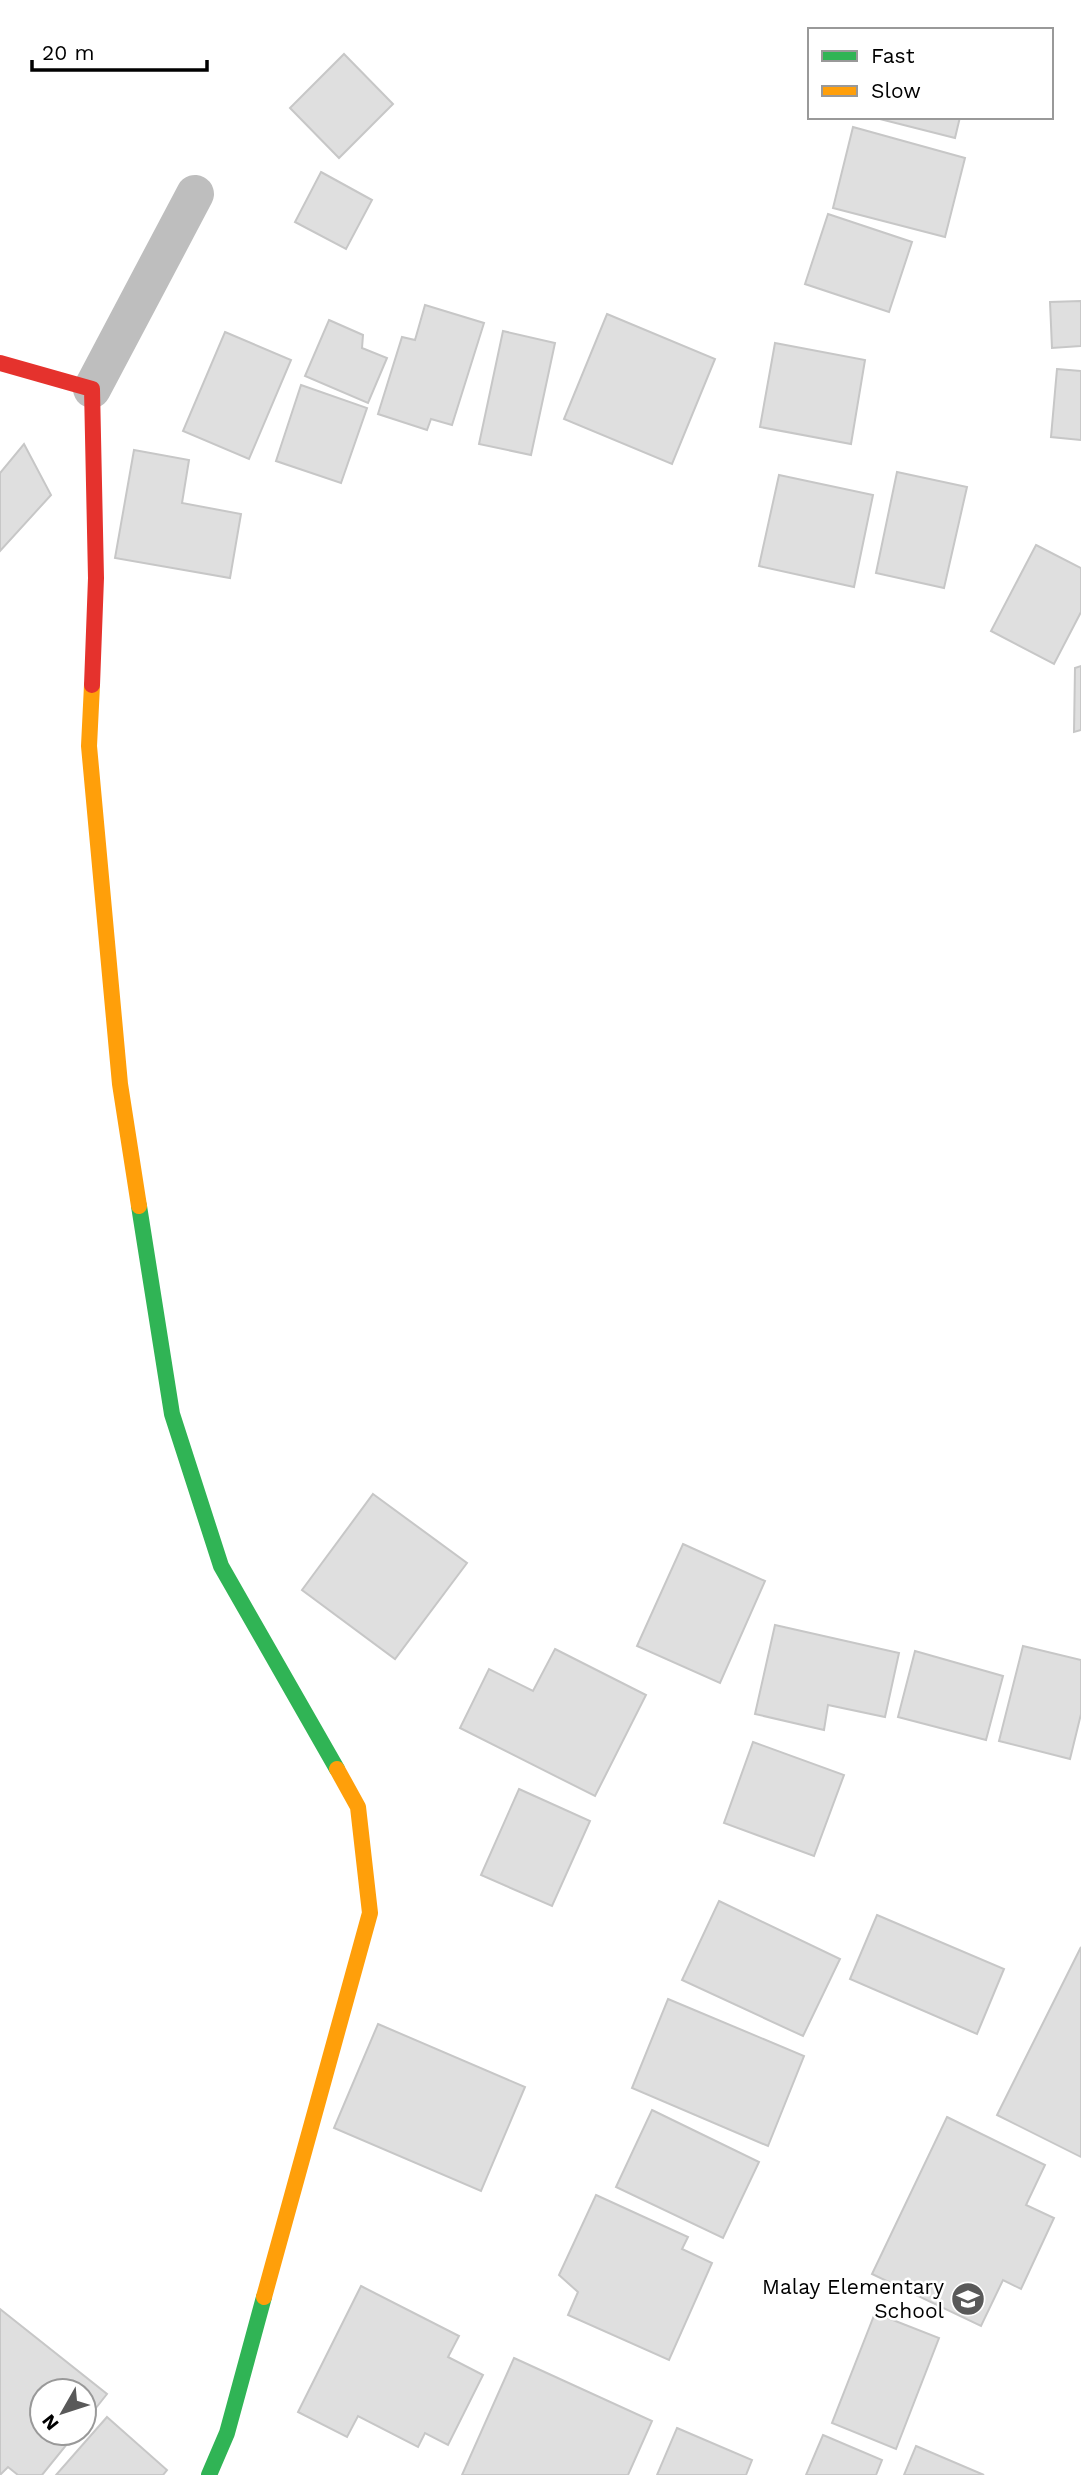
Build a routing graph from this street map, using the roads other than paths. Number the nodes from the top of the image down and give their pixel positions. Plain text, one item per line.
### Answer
1 (195, 194) dead end
2 (0, 363) edge
3 (92, 390) junction
4 (209, 2475) edge

1 - 3 street
2 - 3 street
3 - 4 street

